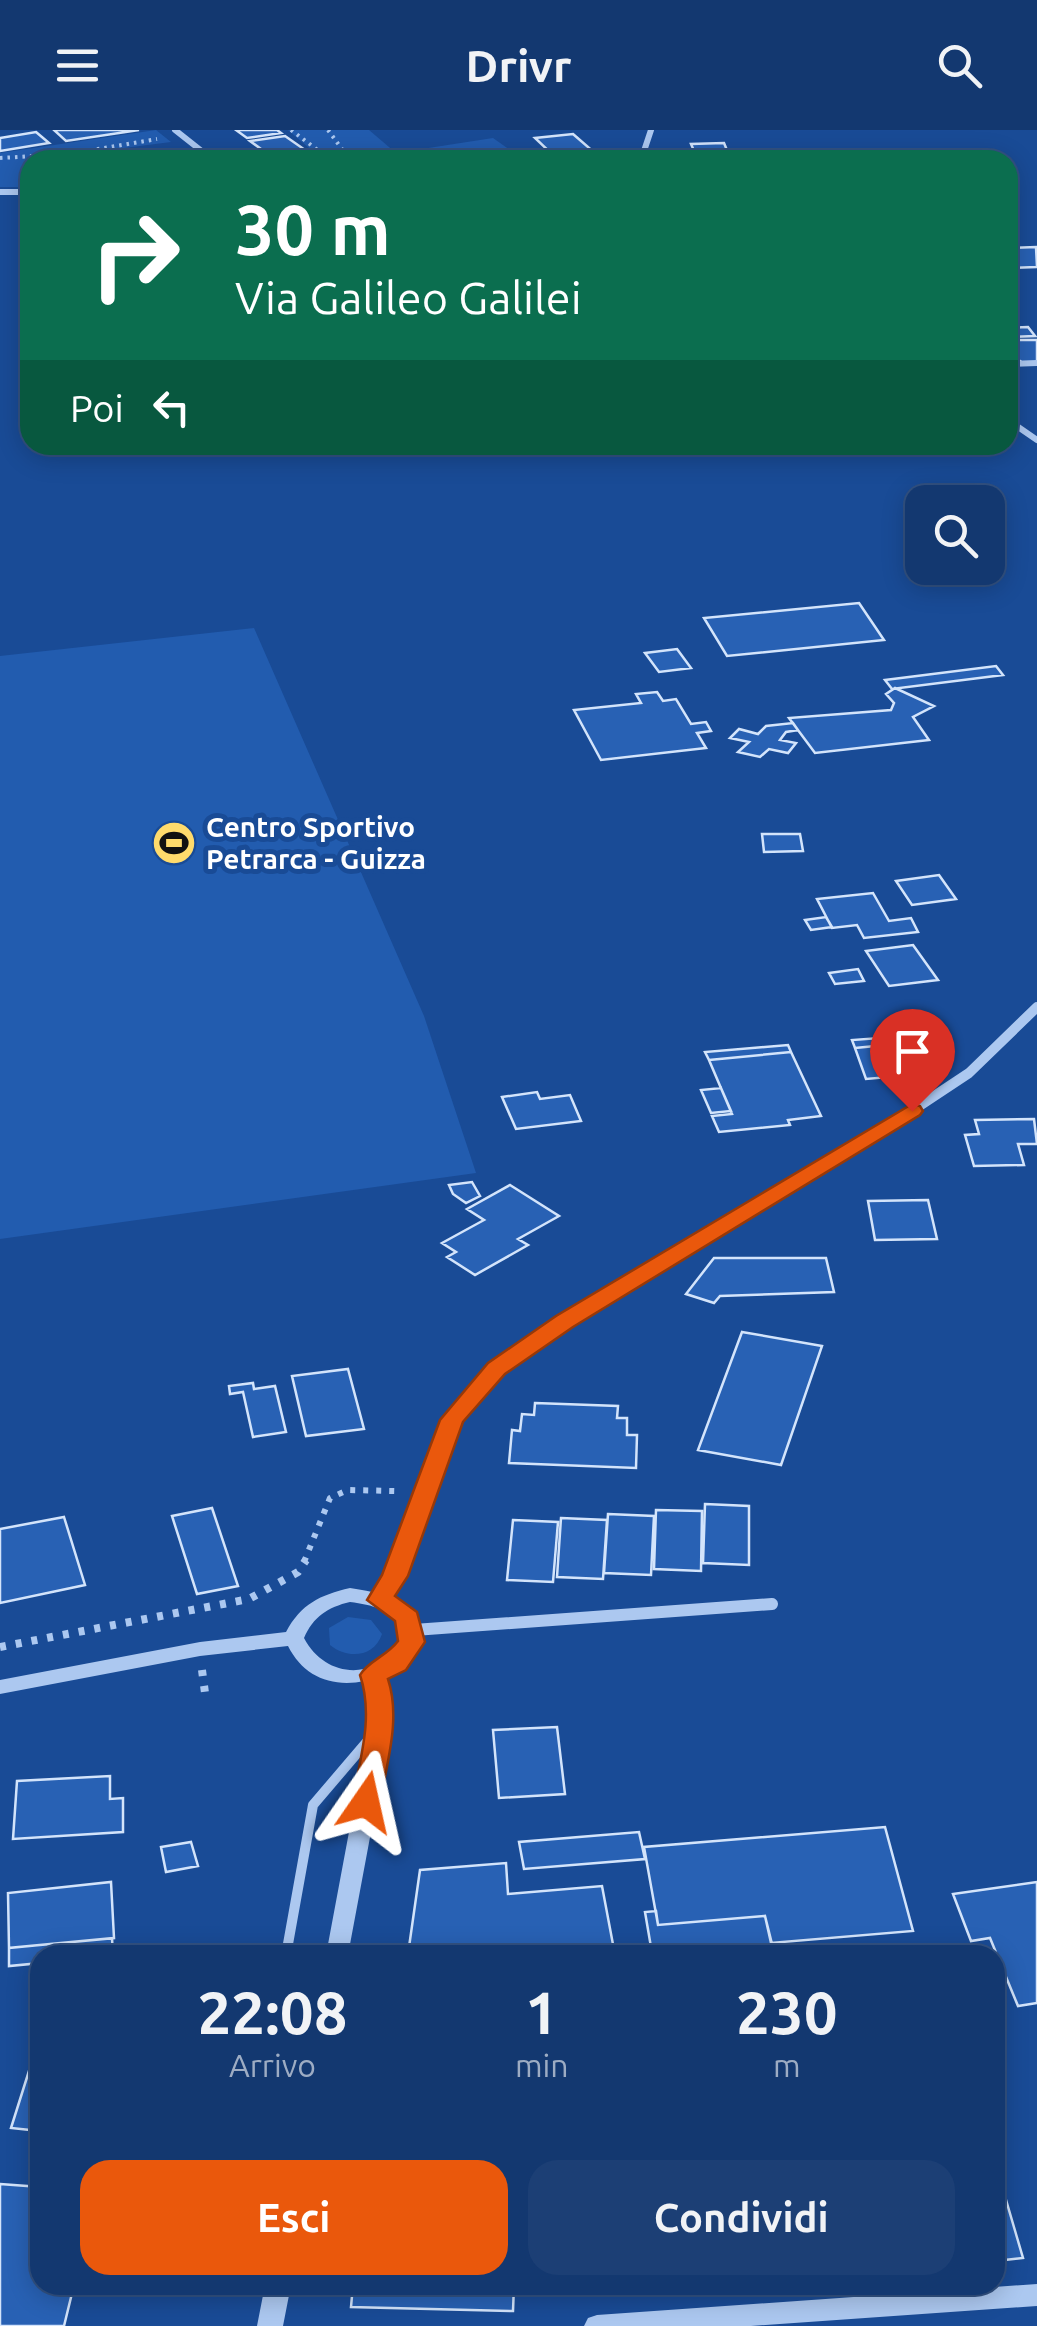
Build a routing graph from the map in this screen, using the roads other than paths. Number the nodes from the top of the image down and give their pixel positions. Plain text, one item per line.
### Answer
1 (175, 130) edge
2 (200, 150) edge
3 (1037, 1007) edge
4 (380, 1600) junction
5 (772, 1604) dead end
6 (412, 1630) junction
7 (294, 1638) junction
8 (374, 1675) junction
9 (0, 1687) edge
10 (380, 1726) junction
11 (288, 1945) edge
12 (339, 1945) edge
13 (276, 2295) edge
14 (1037, 2295) edge
15 (270, 2326) edge
16 (597, 2326) edge

1 - 2 street
3 - 4 street
4 - 6 street
4 - 7 street
5 - 6 street
6 - 8 street
7 - 8 street
7 - 9 street
8 - 10 street
10 - 11 lane
10 - 12 street
13 - 15 street
14 - 16 street

